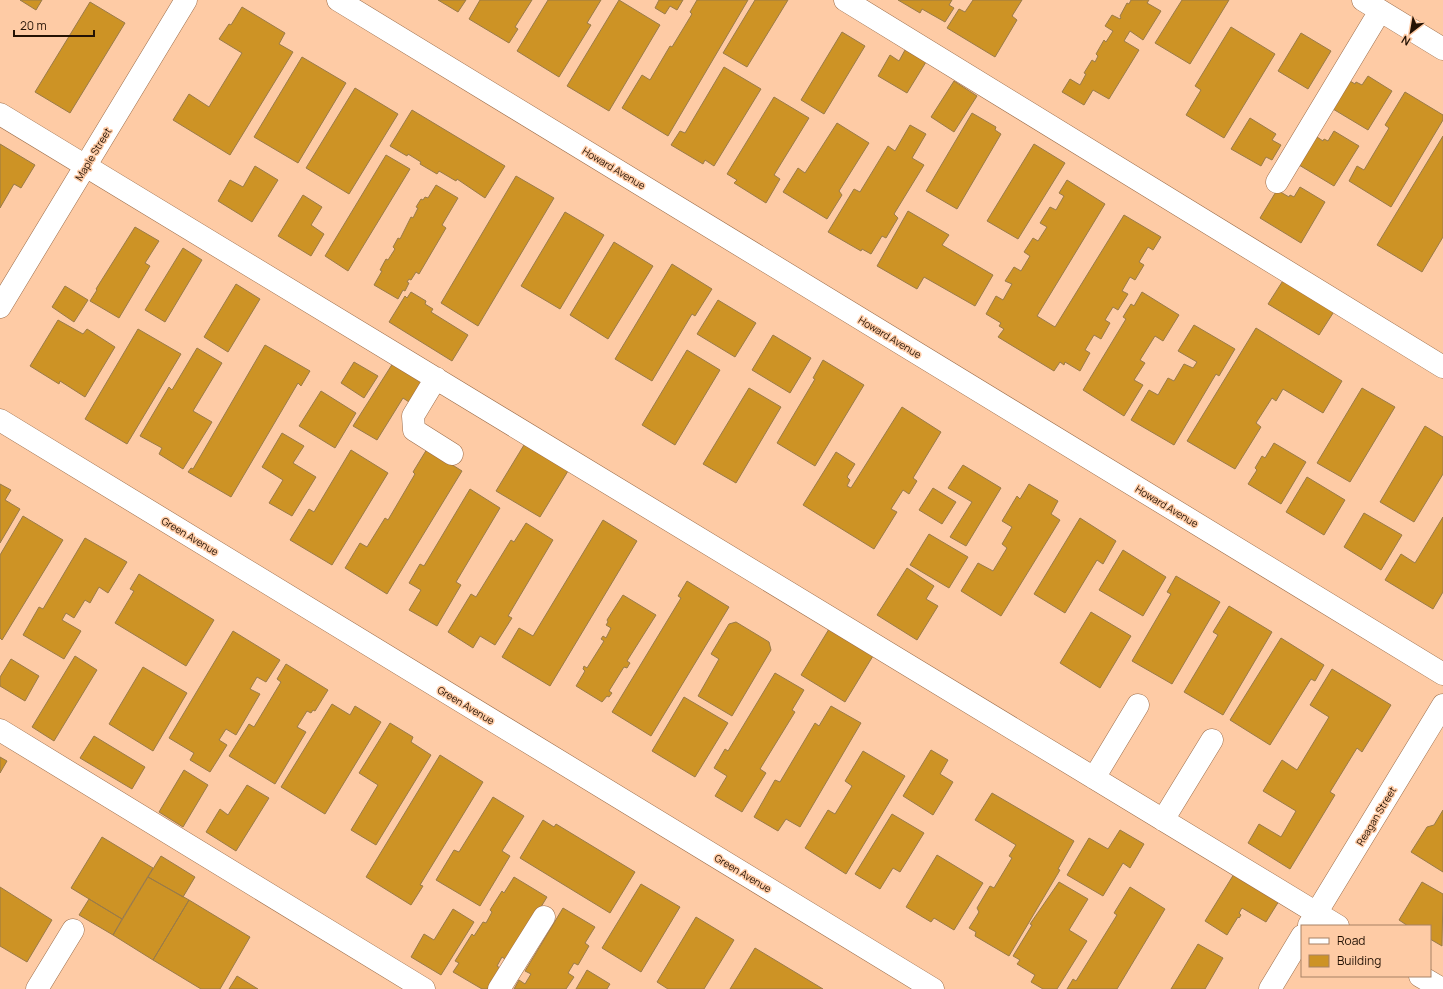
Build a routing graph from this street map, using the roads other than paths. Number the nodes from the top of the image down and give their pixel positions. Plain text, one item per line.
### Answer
1 (186, 0) edge
2 (338, 0) edge
3 (845, 0) edge
4 (1370, 3) edge
5 (1443, 49) edge
6 (0, 114) edge
7 (85, 166) junction
8 (1276, 182) dead end
9 (0, 307) edge
10 (1443, 367) edge
11 (436, 378) junction
12 (0, 420) edge
13 (452, 454) dead end
14 (1443, 674) edge
15 (1138, 705) dead end
16 (1443, 705) edge
17 (0, 730) edge
18 (1212, 740) dead end
19 (1094, 778) junction
20 (1163, 820) junction
21 (544, 917) dead end
22 (1312, 919) edge
23 (1334, 925) edge
24 (73, 930) dead end
25 (1301, 938) edge
26 (1422, 977) edge
27 (393, 981) edge
28 (37, 989) edge
29 (424, 989) edge
30 (499, 989) edge
31 (933, 989) edge
32 (1270, 989) edge
33 (1442, 989) edge

1 - 7 street, Maple Street
2 - 14 street, Howard Avenue
3 - 10 street
4 - 5 street
4 - 8 street
6 - 7 street
7 - 9 street, Maple Street
7 - 11 street
11 - 13 street
11 - 19 street
12 - 31 street, Green Avenue
15 - 19 street
16 - 22 street, Reagan Street
17 - 27 street
18 - 20 street
19 - 20 street
20 - 22 street
21 - 30 street
22 - 23 street
24 - 28 street
25 - 32 street
26 - 33 street
27 - 29 street

